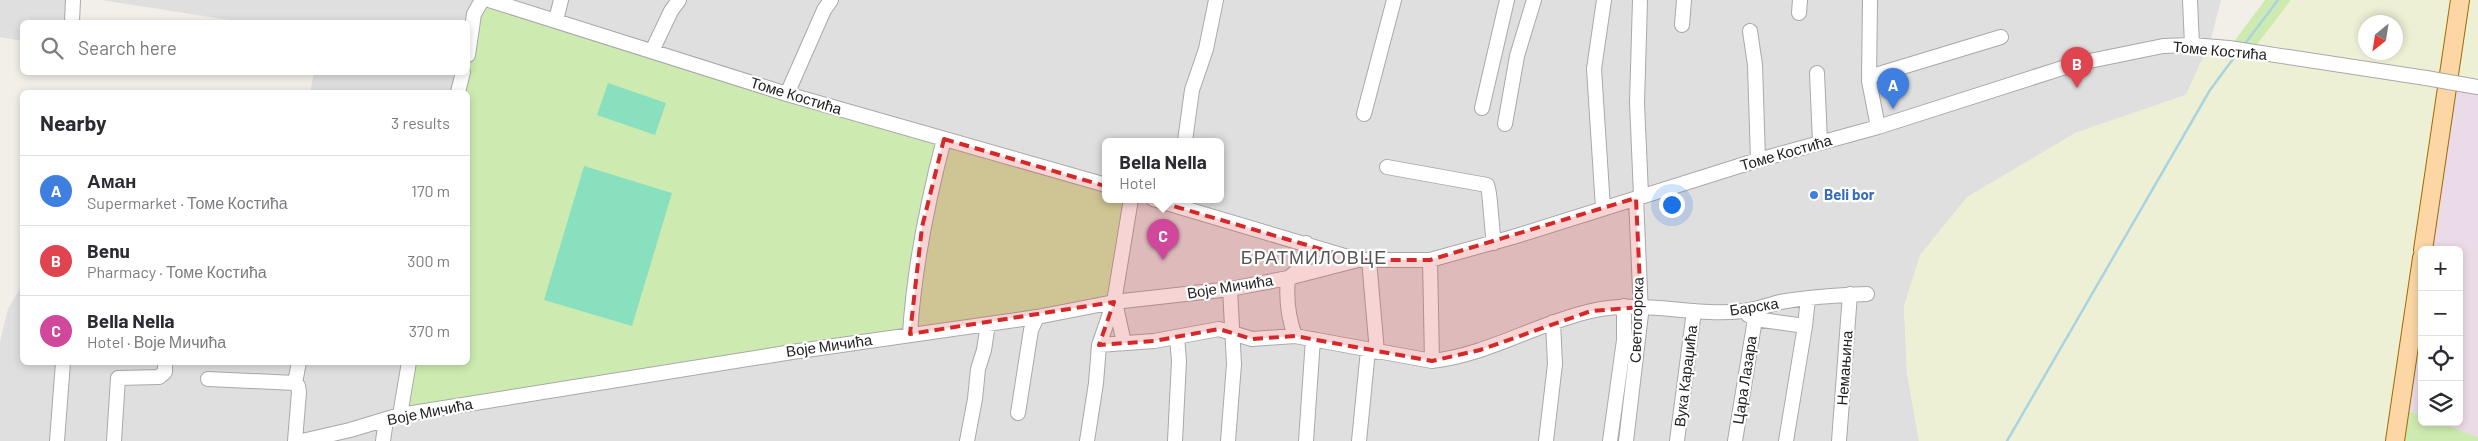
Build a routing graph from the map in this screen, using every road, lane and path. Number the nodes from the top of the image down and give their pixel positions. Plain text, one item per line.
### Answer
1 (73, 0) edge
2 (482, 0) edge
3 (489, 0) edge
4 (561, 0) edge
5 (679, 0) edge
6 (831, 0) edge
7 (1216, 0) edge
8 (1394, 0) edge
9 (1508, 0) edge
10 (1534, 0) edge
11 (1604, 0) edge
12 (1640, 0) edge
13 (1684, 0) edge
14 (1870, 0) edge
15 (2190, 0) edge
16 (2460, 0) edge
17 (72, 20) edge
18 (556, 20) junction
19 (1682, 25) dead end
20 (1750, 31) dead end
21 (2000, 37) dead end
22 (470, 41) edge
23 (2192, 45) junction
24 (652, 51) junction
25 (1817, 73) dead end
26 (462, 75) edge
27 (1868, 77) junction
28 (2472, 86) edge
29 (458, 90) edge
30 (787, 94) junction
31 (1482, 108) dead end
32 (1364, 114) dead end
33 (1505, 124) dead end
34 (1878, 127) junction
35 (1185, 138) edge
36 (944, 140) junction
37 (1820, 142) junction
38 (1758, 160) junction
39 (1387, 167) dead end
40 (1102, 184) edge
41 (1639, 196) junction
42 (1130, 203) edge
43 (1179, 203) edge
44 (1603, 208) junction
45 (1306, 243) junction
46 (1494, 243) junction
47 (2424, 246) edge
48 (1364, 260) junction
49 (1430, 260) junction
50 (1288, 278) junction
51 (2418, 285) edge
52 (1230, 289) junction
53 (1850, 294) junction
54 (1867, 294) dead end
55 (1808, 298) junction
56 (1114, 302) junction
57 (1624, 306) junction
58 (1640, 307) junction
59 (1694, 311) junction
60 (1750, 315) junction
61 (1037, 317) junction
62 (1553, 322) junction
63 (988, 324) junction
64 (1805, 326) junction
65 (1231, 331) junction
66 (910, 334) junction
67 (1178, 336) junction
68 (1295, 336) junction
69 (1313, 339) junction
70 (1124, 343) junction
71 (1099, 345) junction
72 (1372, 351) junction
73 (1432, 360) junction
74 (63, 365) edge
75 (164, 365) edge
76 (298, 365) edge
77 (408, 365) edge
78 (208, 379) dead end
79 (295, 383) junction
80 (1018, 413) dead end
81 (400, 415) junction
82 (386, 420) junction
83 (57, 441) edge
84 (114, 441) edge
85 (295, 441) edge
86 (302, 441) edge
87 (383, 441) edge
88 (967, 441) edge
89 (1087, 441) edge
90 (1175, 441) edge
91 (1228, 441) edge
92 (1306, 441) edge
93 (1360, 441) edge
94 (1546, 441) edge
95 (1610, 441) edge
96 (1626, 441) edge
97 (1678, 441) edge
98 (1735, 441) edge
99 (1786, 441) edge
100 (1839, 441) edge
101 (2395, 441) edge

1 - 17 street
2 - 22 street
3 - 18 street, Томе Костића
4 - 18 street
5 - 24 street
6 - 30 street
7 - 35 street
8 - 32 street
9 - 31 street
10 - 33 street
11 - 44 street
12 - 41 street, Светогорска
13 - 19 street
14 - 27 street
15 - 23 street
16 - 47 main road
18 - 24 street, Томе Костића
20 - 38 street
21 - 27 street
23 - 28 street, Томе Костића, bridge
23 - 34 street, Томе Костића
24 - 30 street, Томе Костића
25 - 37 street
26 - 29 street
27 - 34 street
30 - 36 street, Томе Костића
34 - 37 street, Томе Костића
36 - 40 street, Томе Костића
36 - 66 street
37 - 38 street, Томе Костића
38 - 41 street, Томе Костића
39 - 46 street
41 - 44 street, Томе Костића
41 - 58 street, Светогорска
42 - 56 street
43 - 45 street, Томе Костића
44 - 46 street, Томе Костића
45 - 48 street, Томе Костића
45 - 50 street
46 - 49 street, Томе Костића
48 - 49 street, Томе Костића
48 - 50 street, Воје Мичића
48 - 72 street
49 - 73 street
50 - 52 street, Воје Мичића
50 - 68 street
51 - 101 main road
52 - 56 street, Воје Мичића
52 - 65 street
53 - 54 street, Барска
53 - 55 street, Барска
53 - 100 street, Немањина
55 - 60 street, Барска
55 - 64 street
56 - 61 street, Воје Мичића
56 - 70 street
56 - 71 street
57 - 58 street
57 - 62 street
57 - 95 street
58 - 59 street, Барска
58 - 96 street, Светогорска
59 - 60 street, Барска
59 - 97 street, Вука Караџића
60 - 64 street
60 - 98 street, Цара Лазара
61 - 63 street, Воје Мичића
61 - 80 street
62 - 73 street
62 - 94 street
63 - 66 street, Воје Мичића
63 - 88 street
64 - 99 street
65 - 67 street
65 - 68 street
65 - 91 street
66 - 81 street, Воје Мичића
67 - 70 street
67 - 90 street
68 - 69 street
69 - 72 street
69 - 92 street
70 - 71 street
71 - 89 street
72 - 73 street
72 - 93 street
74 - 83 street
75 - 84 street
76 - 79 street
77 - 81 street
78 - 79 street
79 - 85 street
81 - 82 street, Воје Мичића
82 - 86 street, Воје Мичића
82 - 87 street

